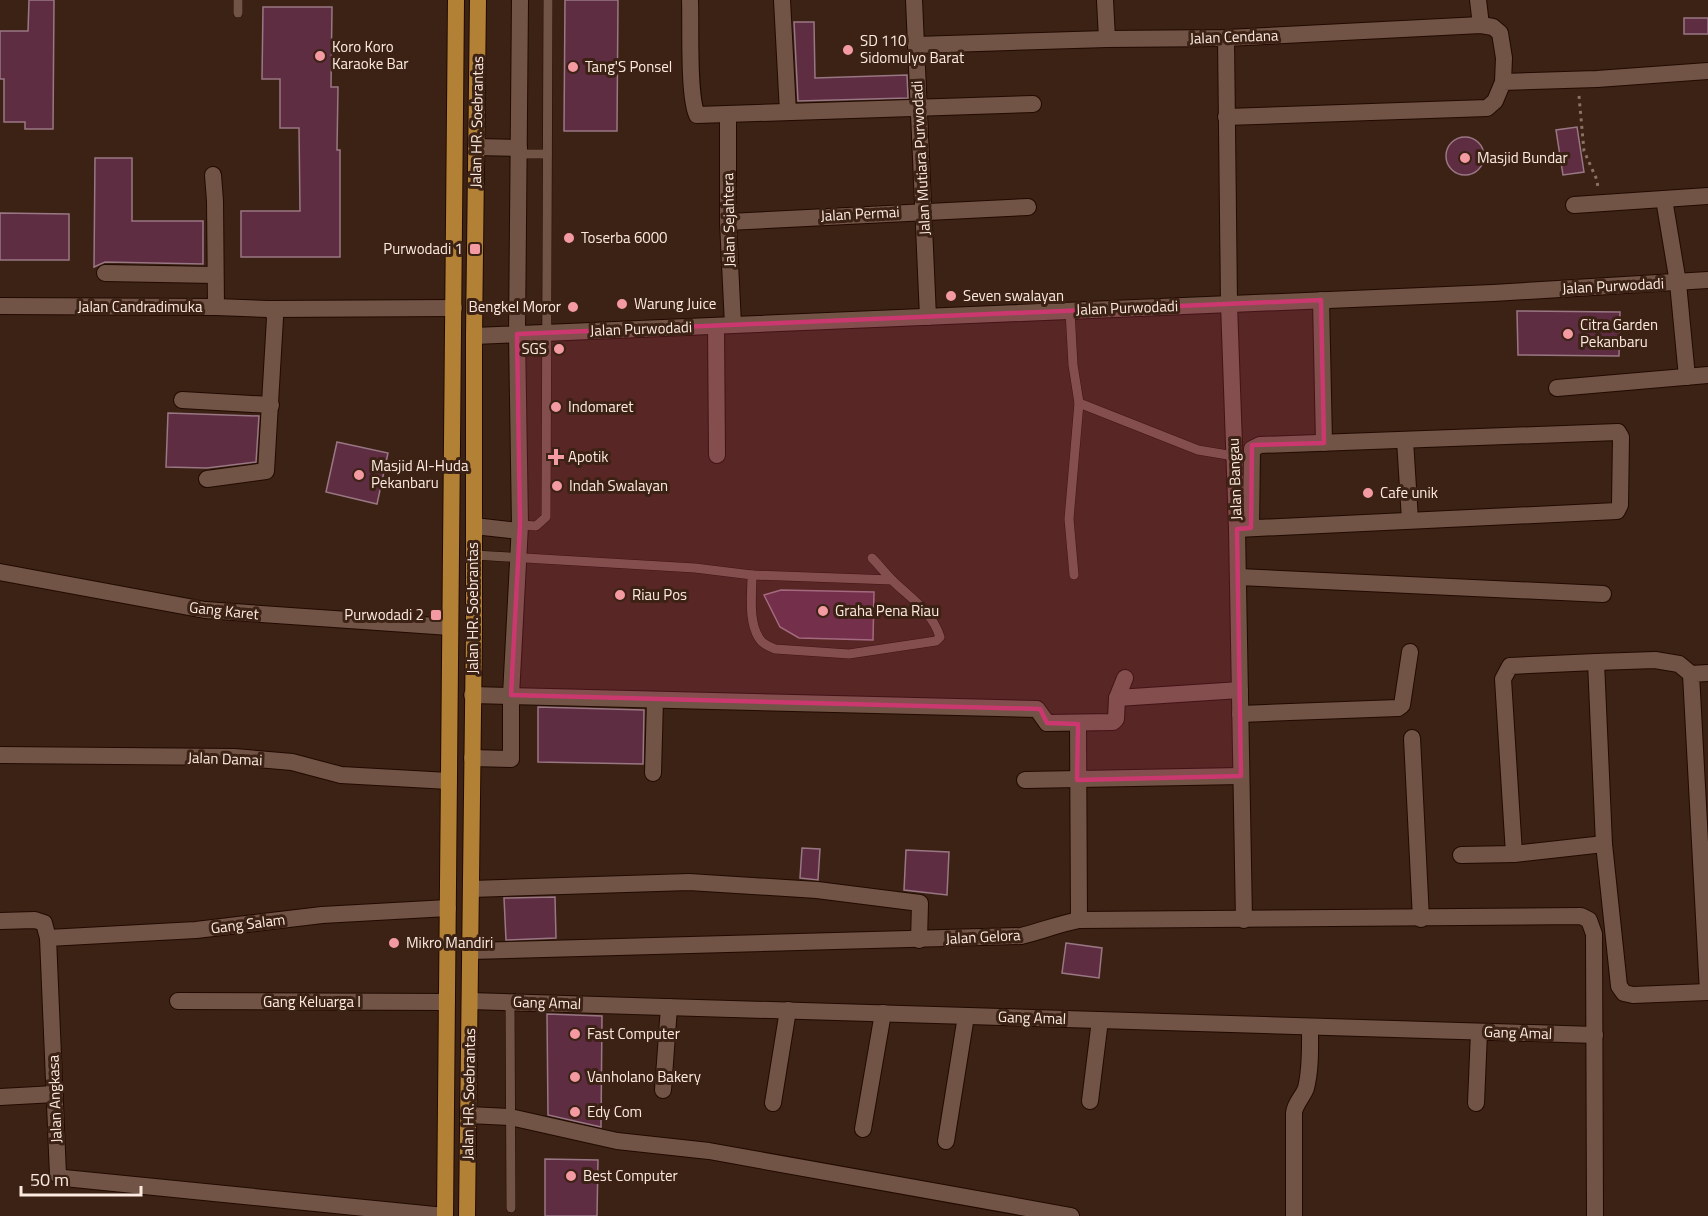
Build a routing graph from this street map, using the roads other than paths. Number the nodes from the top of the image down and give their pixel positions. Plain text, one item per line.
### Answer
1 (238, 0) edge
2 (456, 0) edge
3 (478, 0) edge
4 (520, 0) edge
5 (548, 0) edge
6 (690, 0) edge
7 (782, 0) edge
8 (914, 0) edge
9 (1105, 0) edge
10 (1478, 0) edge
11 (238, 13) dead end
12 (1480, 26) junction
13 (1227, 38) junction
14 (1107, 39) junction
15 (916, 45) junction
16 (1708, 71) edge
17 (1503, 82) junction
18 (1033, 104) dead end
19 (919, 107) junction
20 (788, 112) junction
21 (728, 116) junction
22 (1227, 117) junction
23 (476, 147) junction
24 (519, 151) junction
25 (548, 154) junction
26 (213, 175) dead end
27 (1708, 196) edge
28 (1664, 199) junction
29 (1574, 205) dead end
30 (1028, 207) dead end
31 (924, 211) junction
32 (728, 222) junction
33 (105, 273) dead end
34 (215, 275) junction
35 (1708, 280) edge
36 (1678, 283) junction
37 (1321, 300) junction
38 (1229, 304) junction
39 (0, 306) edge
40 (216, 307) junction
41 (453, 309) junction
42 (1070, 311) junction
43 (271, 313) junction
44 (928, 317) junction
45 (724, 325) junction
46 (546, 333) junction
47 (517, 334) junction
48 (474, 336) junction
49 (1708, 375) edge
50 (1687, 377) junction
51 (1557, 388) dead end
52 (182, 400) dead end
53 (1079, 403) junction
54 (271, 405) junction
55 (1405, 440) junction
56 (1324, 443) junction
57 (717, 455) dead end
58 (1234, 456) junction
59 (207, 479) dead end
60 (1410, 520) junction
61 (474, 526) junction
62 (520, 528) junction
63 (1244, 528) junction
64 (474, 555) junction
65 (518, 556) junction
66 (872, 558) dead end
67 (0, 572) edge
68 (752, 575) junction
69 (1074, 575) dead end
70 (1238, 577) junction
71 (892, 580) junction
72 (1603, 594) dead end
73 (450, 627) junction
74 (1410, 652) dead end
75 (1596, 662) junction
76 (1700, 674) edge
77 (1125, 678) dead end
78 (1240, 690) junction
79 (472, 695) junction
80 (511, 695) junction
81 (1117, 698) junction
82 (655, 700) junction
83 (1240, 714) junction
84 (1078, 724) junction
85 (1412, 738) dead end
86 (0, 755) edge
87 (472, 758) junction
88 (653, 773) dead end
89 (1241, 776) junction
90 (1025, 780) dead end
91 (1077, 780) junction
92 (449, 781) junction
93 (1605, 844) junction
94 (1514, 854) junction
95 (1461, 855) dead end
96 (471, 889) junction
97 (448, 908) junction
98 (1421, 919) junction
99 (1079, 920) junction
100 (1244, 920) junction
101 (0, 921) edge
102 (46, 931) junction
103 (919, 940) junction
104 (470, 951) junction
105 (1708, 966) edge
106 (1708, 992) edge
107 (178, 1001) dead end
108 (470, 1001) junction
109 (447, 1002) junction
110 (510, 1002) junction
111 (669, 1007) junction
112 (788, 1011) junction
113 (883, 1013) junction
114 (966, 1016) junction
115 (1100, 1020) junction
116 (1310, 1026) junction
117 (1479, 1032) junction
118 (1595, 1035) junction
119 (663, 1090) dead end
120 (55, 1094) junction
121 (0, 1097) edge
122 (1090, 1101) dead end
123 (773, 1103) dead end
124 (1476, 1103) dead end
125 (468, 1115) junction
126 (510, 1117) junction
127 (863, 1129) dead end
128 (946, 1141) dead end
129 (511, 1208) dead end
130 (445, 1216) edge
131 (467, 1216) edge
132 (1071, 1216) edge
133 (1294, 1216) edge
134 (1595, 1216) edge

1 - 11 lane
2 - 41 main road, Jalan HR. Soebrantas
3 - 23 main road, Jalan HR. Soebrantas
4 - 24 street
5 - 25 lane
6 - 21 street
7 - 20 street
8 - 15 street, Jalan Mutiara Purwodadi
9 - 14 street
10 - 12 street
12 - 13 street, Jalan Cendana
12 - 17 street
13 - 14 street, Jalan Cendana
13 - 22 street, Jalan Bangau
14 - 15 street, Jalan Cendana
15 - 19 street, Jalan Mutiara Purwodadi
16 - 17 street
17 - 22 street
18 - 19 street
19 - 20 street
19 - 31 street, Jalan Mutiara Purwodadi
20 - 21 street
21 - 32 street, Jalan Sejahtera
22 - 38 street, Jalan Bangau
23 - 24 street
23 - 48 main road, Jalan HR. Soebrantas
24 - 25 lane
24 - 47 street
25 - 46 lane
26 - 34 street
27 - 28 street
28 - 29 street
28 - 36 street
30 - 31 street, Jalan Permai
31 - 32 street, Jalan Permai
31 - 44 street, Jalan Mutiara Purwodadi
32 - 45 street, Jalan Sejahtera
33 - 34 street
34 - 40 street
35 - 36 street, Jalan Purwodadi
36 - 37 street, Jalan Purwodadi
36 - 50 street
37 - 38 street, Jalan Purwodadi
37 - 56 street
38 - 42 street, Jalan Purwodadi
38 - 58 street, Jalan Bangau
39 - 40 street, Jalan Candradimuka
40 - 43 street, Jalan Candradimuka
41 - 43 street, Jalan Candradimuka
41 - 73 main road, Jalan HR. Soebrantas
42 - 44 street, Jalan Purwodadi
42 - 53 lane
43 - 54 street
44 - 45 street, Jalan Purwodadi
45 - 46 street, Jalan Purwodadi
45 - 57 street, Jalan Sejahtera
46 - 47 street, Jalan Purwodadi
46 - 62 lane
47 - 48 street, Jalan Purwodadi
47 - 62 street
48 - 61 main road, Jalan HR. Soebrantas
49 - 50 street
50 - 51 street
52 - 54 street
53 - 58 lane
53 - 69 lane
54 - 59 street
55 - 56 street
55 - 60 street
55 - 60 street
56 - 63 street
58 - 63 street, Jalan Bangau
60 - 63 street
61 - 62 street
61 - 64 main road, Jalan HR. Soebrantas
62 - 65 street
63 - 70 street, Jalan Bangau
64 - 65 lane
64 - 79 main road, Jalan HR. Soebrantas
65 - 68 lane
65 - 80 street
66 - 71 lane
67 - 73 street, Gang Karet
68 - 71 lane
68 - 71 lane
70 - 72 street
70 - 78 street, Jalan Bangau
73 - 92 main road, Jalan HR. Soebrantas
74 - 83 street
75 - 76 street
75 - 93 street
75 - 94 street
76 - 105 street
77 - 81 street
78 - 81 street
78 - 83 street, Jalan Bangau
79 - 80 street
79 - 87 main road, Jalan HR. Soebrantas
80 - 82 street
80 - 87 street
81 - 84 street
82 - 84 street
82 - 88 street
83 - 89 street, Jalan Bangau
84 - 91 street
85 - 98 street
86 - 92 street, Jalan Damai
87 - 96 main road, Jalan HR. Soebrantas
89 - 91 street
89 - 100 street, Jalan Bangau
90 - 91 street
91 - 99 street
92 - 97 main road, Jalan HR. Soebrantas
93 - 94 street
93 - 106 street
94 - 95 street
96 - 103 street
96 - 104 main road, Jalan HR. Soebrantas
97 - 102 street, Gang Salam
97 - 109 main road, Jalan HR. Soebrantas
98 - 100 street, Jalan Gelora
98 - 118 street, Jalan Gelora
99 - 100 street, Jalan Gelora
99 - 103 street, Jalan Gelora
101 - 102 street, Gang Salam
102 - 120 street, Jalan Angkasa
103 - 104 street, Jalan Gelora
104 - 108 main road, Jalan HR. Soebrantas
105 - 106 street
107 - 109 street, Gang Keluarga I
108 - 110 street, Gang Amal
108 - 125 main road, Jalan HR. Soebrantas
109 - 130 main road, Jalan HR. Soebrantas
110 - 111 street, Gang Amal
110 - 126 lane
111 - 112 street, Gang Amal
111 - 119 street
112 - 113 street, Gang Amal
112 - 123 street
113 - 114 street, Gang Amal
113 - 127 street
114 - 115 street, Gang Amal
114 - 128 street
115 - 116 street, Gang Amal
115 - 122 street
116 - 117 street, Gang Amal
116 - 133 street
117 - 118 street, Gang Amal
117 - 124 street
118 - 134 street
120 - 121 street
120 - 130 street, Jalan Angkasa
125 - 126 street
125 - 131 main road, Jalan HR. Soebrantas
126 - 129 lane
126 - 132 street

